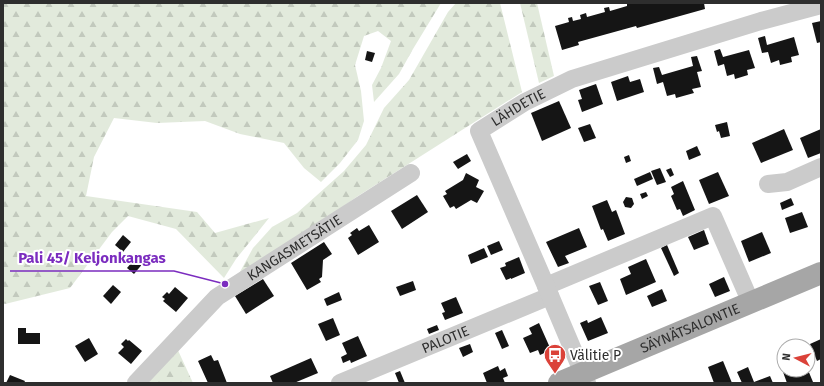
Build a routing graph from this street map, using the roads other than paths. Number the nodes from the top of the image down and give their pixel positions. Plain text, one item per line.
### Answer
1 (821, 5) edge
2 (821, 167) edge
3 (411, 173) dead end
4 (768, 184) dead end
5 (821, 273) edge
6 (548, 291) junction
7 (751, 303) junction
8 (584, 378) edge
9 (136, 383) edge
10 (340, 383) edge
11 (559, 383) edge

1 - 6 street, LÄHDETIE
2 - 4 street
3 - 9 street, KANGASMETSÄTIE
5 - 7 main road, SÄYNÄTSALONTIE
6 - 7 street, PALOTIE
6 - 8 street, LÄHDETIE
6 - 10 street, PALOTIE
7 - 8 main road, SÄYNÄTSALONTIE
8 - 11 main road, SÄYNÄTSALONTIE

